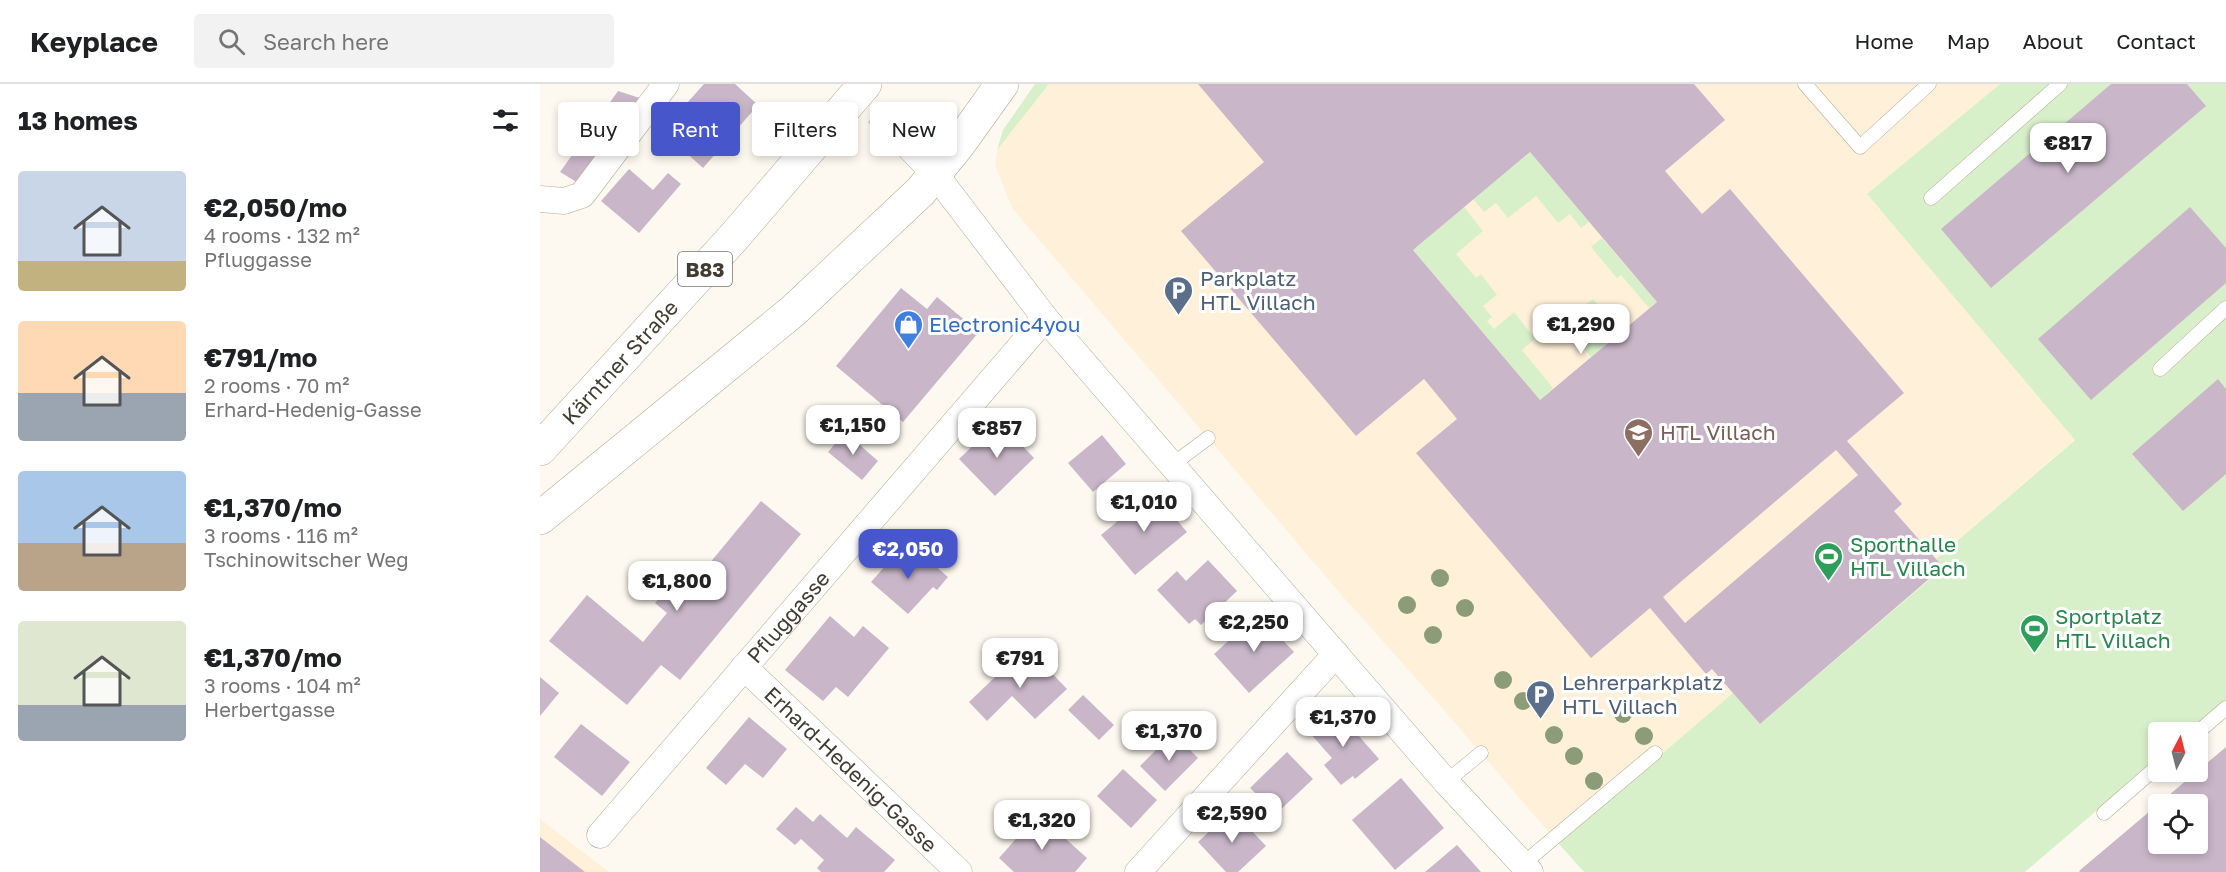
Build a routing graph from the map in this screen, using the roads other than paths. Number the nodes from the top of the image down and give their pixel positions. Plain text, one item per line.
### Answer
1 (666, 84) edge
2 (865, 84) edge
3 (1002, 84) edge
4 (1805, 84) edge
5 (1929, 84) edge
6 (2060, 84) edge
7 (918, 156) edge
8 (935, 174) junction
9 (1931, 198) dead end
10 (540, 199) edge
11 (2226, 308) edge
12 (1045, 318) junction
13 (2160, 369) dead end
14 (1208, 438) dead end
15 (540, 449) edge
16 (1173, 464) junction
17 (540, 518) edge
18 (1336, 654) junction
19 (744, 667) junction
20 (2226, 708) edge
21 (2208, 723) edge
22 (1481, 753) dead end
23 (1655, 753) dead end
24 (2148, 775) edge
25 (1446, 782) junction
26 (2104, 813) dead end
27 (600, 835) dead end
28 (1526, 868) edge
29 (959, 872) edge
30 (1138, 872) edge

1 - 10 street
2 - 15 main road, Kärntner Straße / B83
3 - 8 main road
4 - 5 lane
6 - 9 lane
7 - 8 street
8 - 12 street
8 - 17 main road
11 - 13 lane
12 - 16 street
12 - 19 street, Pfluggasse
14 - 16 lane
16 - 18 street
18 - 25 street
18 - 30 street
19 - 27 street, Pfluggasse
19 - 29 street, Erhard-Hedenig-Gasse
20 - 21 lane
22 - 25 lane
23 - 28 lane
24 - 26 lane
25 - 28 street

